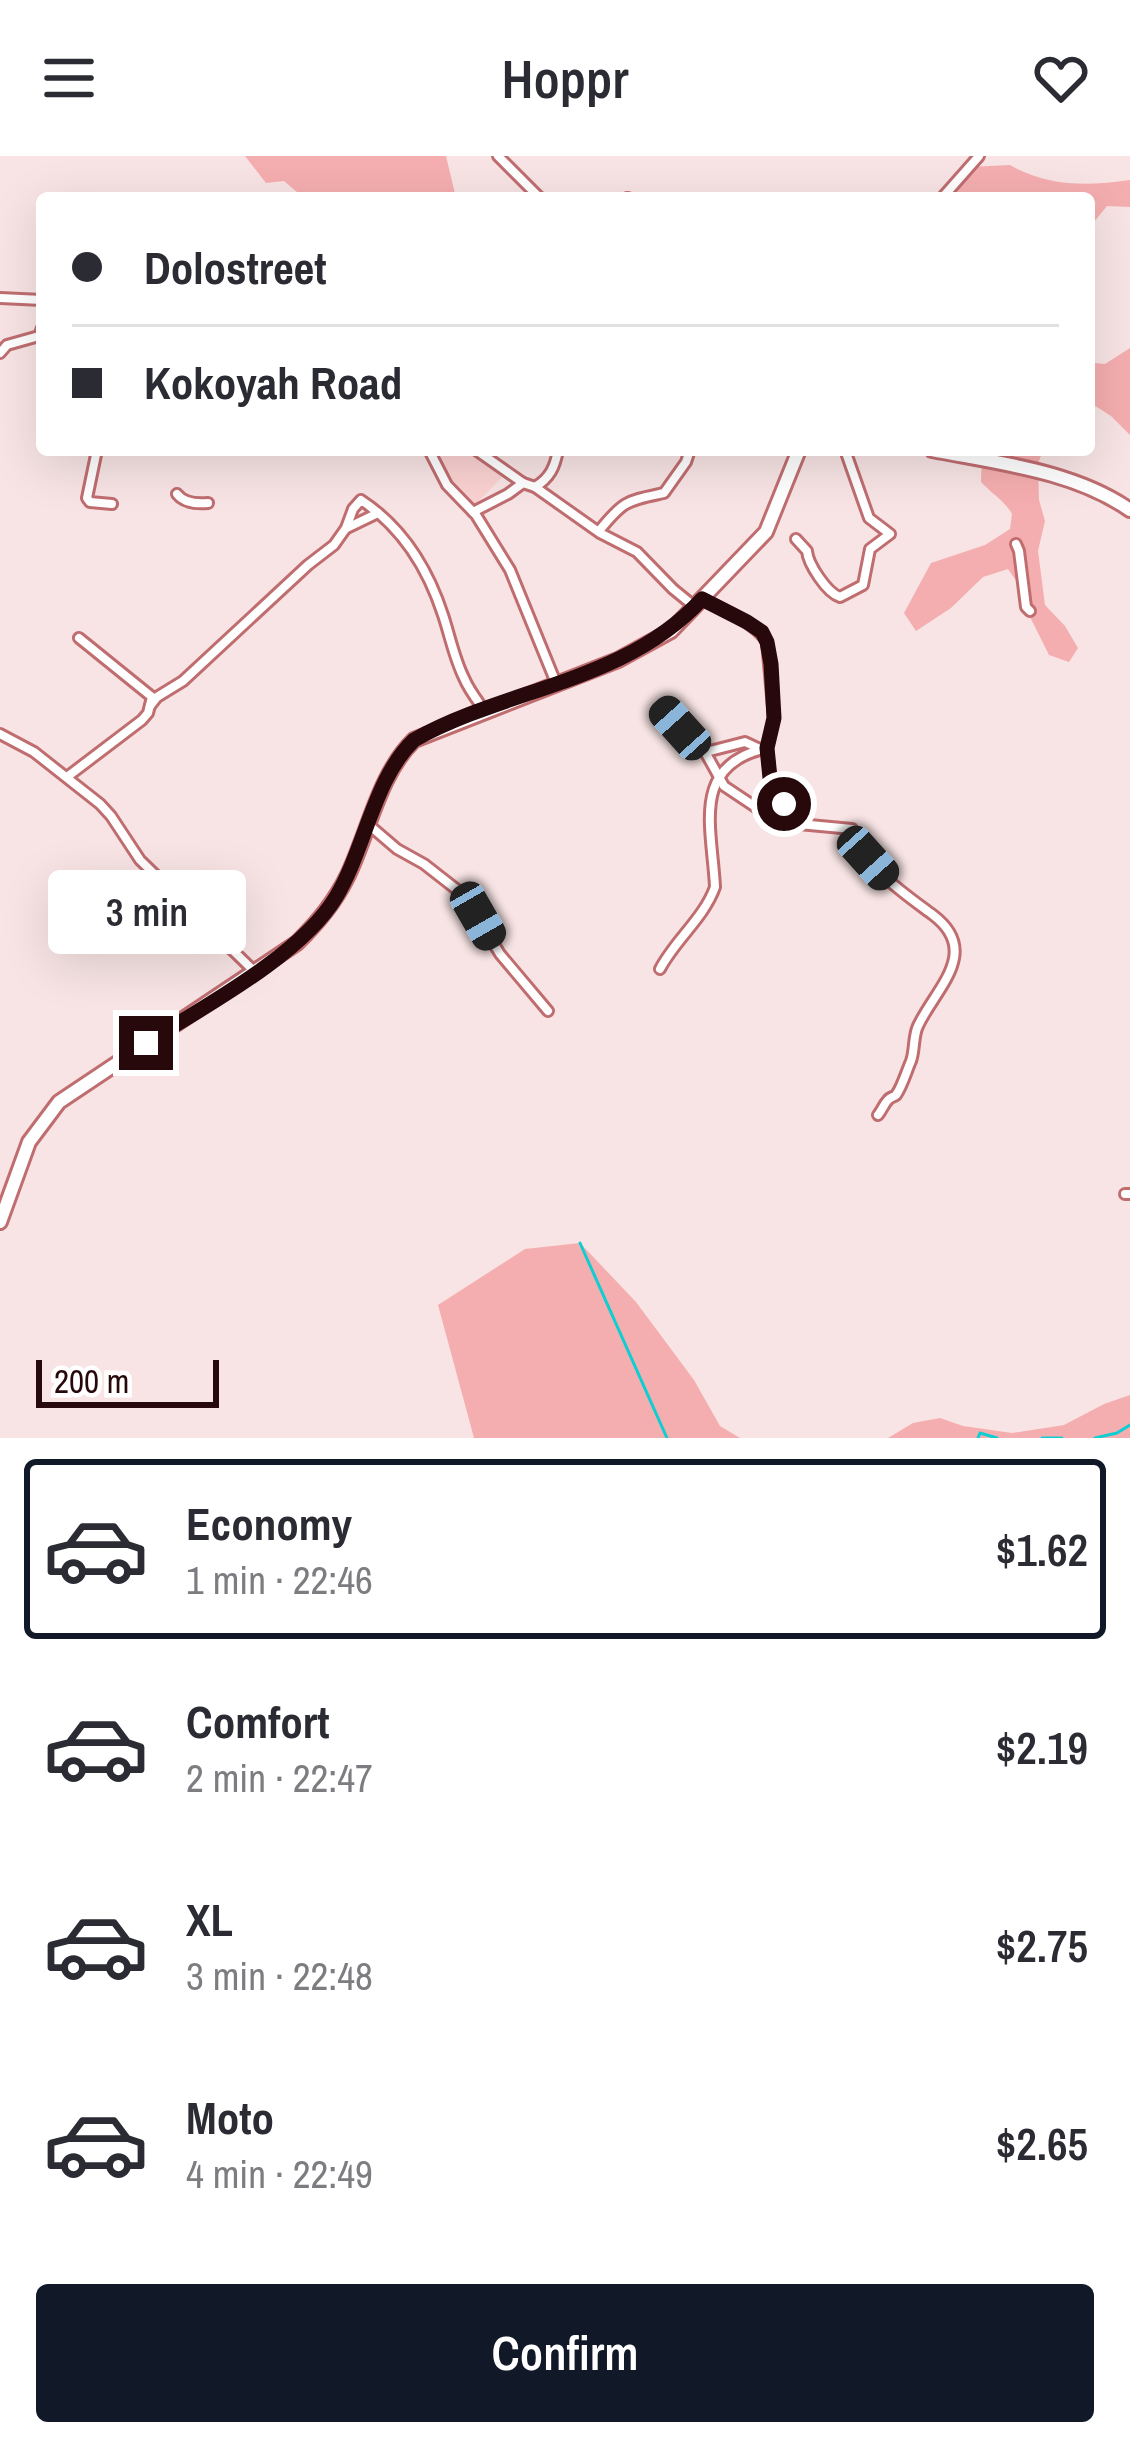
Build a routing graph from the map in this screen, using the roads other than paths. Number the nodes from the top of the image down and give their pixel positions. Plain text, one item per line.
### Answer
1 (498, 156) edge
2 (980, 156) edge
3 (534, 192) edge
4 (947, 192) edge
5 (0, 298) edge
6 (36, 300) edge
7 (36, 337) edge
8 (0, 353) edge
9 (96, 456) edge
10 (432, 456) edge
11 (485, 456) edge
12 (557, 456) edge
13 (688, 456) edge
14 (792, 456) edge
15 (847, 456) edge
16 (962, 456) edge
17 (523, 483) junction
18 (535, 487) junction
19 (177, 494) dead end
20 (208, 503) dead end
21 (112, 504) dead end
22 (1130, 510) edge
23 (473, 512) junction
24 (378, 513) junction
25 (346, 528) junction
26 (599, 532) junction
27 (796, 539) dead end
28 (1016, 544) dead end
29 (699, 603) junction
30 (1030, 611) dead end
31 (79, 638) dead end
32 (557, 685) junction
33 (150, 706) junction
34 (661, 707) dead end
35 (484, 710) junction
36 (0, 734) edge
37 (764, 749) junction
38 (706, 752) junction
39 (719, 773) junction
40 (67, 777) junction
41 (789, 816) junction
42 (369, 825) junction
43 (660, 969) dead end
44 (255, 972) junction
45 (548, 1011) dead end
46 (878, 1115) dead end
47 (0, 1222) edge

1 - 3 street
2 - 4 street
5 - 6 street
7 - 8 street
9 - 21 street
10 - 23 street
11 - 17 street
12 - 18 street
13 - 26 street
14 - 29 main road
15 - 27 street
16 - 22 main road
17 - 18 street
17 - 23 street
18 - 26 street
19 - 20 street
23 - 32 street
24 - 25 street
24 - 25 street
24 - 35 street
25 - 33 street
26 - 29 street
28 - 30 street
29 - 32 main road
29 - 37 street
31 - 33 street
32 - 35 main road
33 - 40 street
34 - 38 street
35 - 42 main road
36 - 40 street
37 - 38 street
37 - 39 street
37 - 41 street
38 - 39 street
39 - 41 street
39 - 43 street
40 - 44 street
41 - 46 street
42 - 44 main road
42 - 45 street
44 - 47 main road

